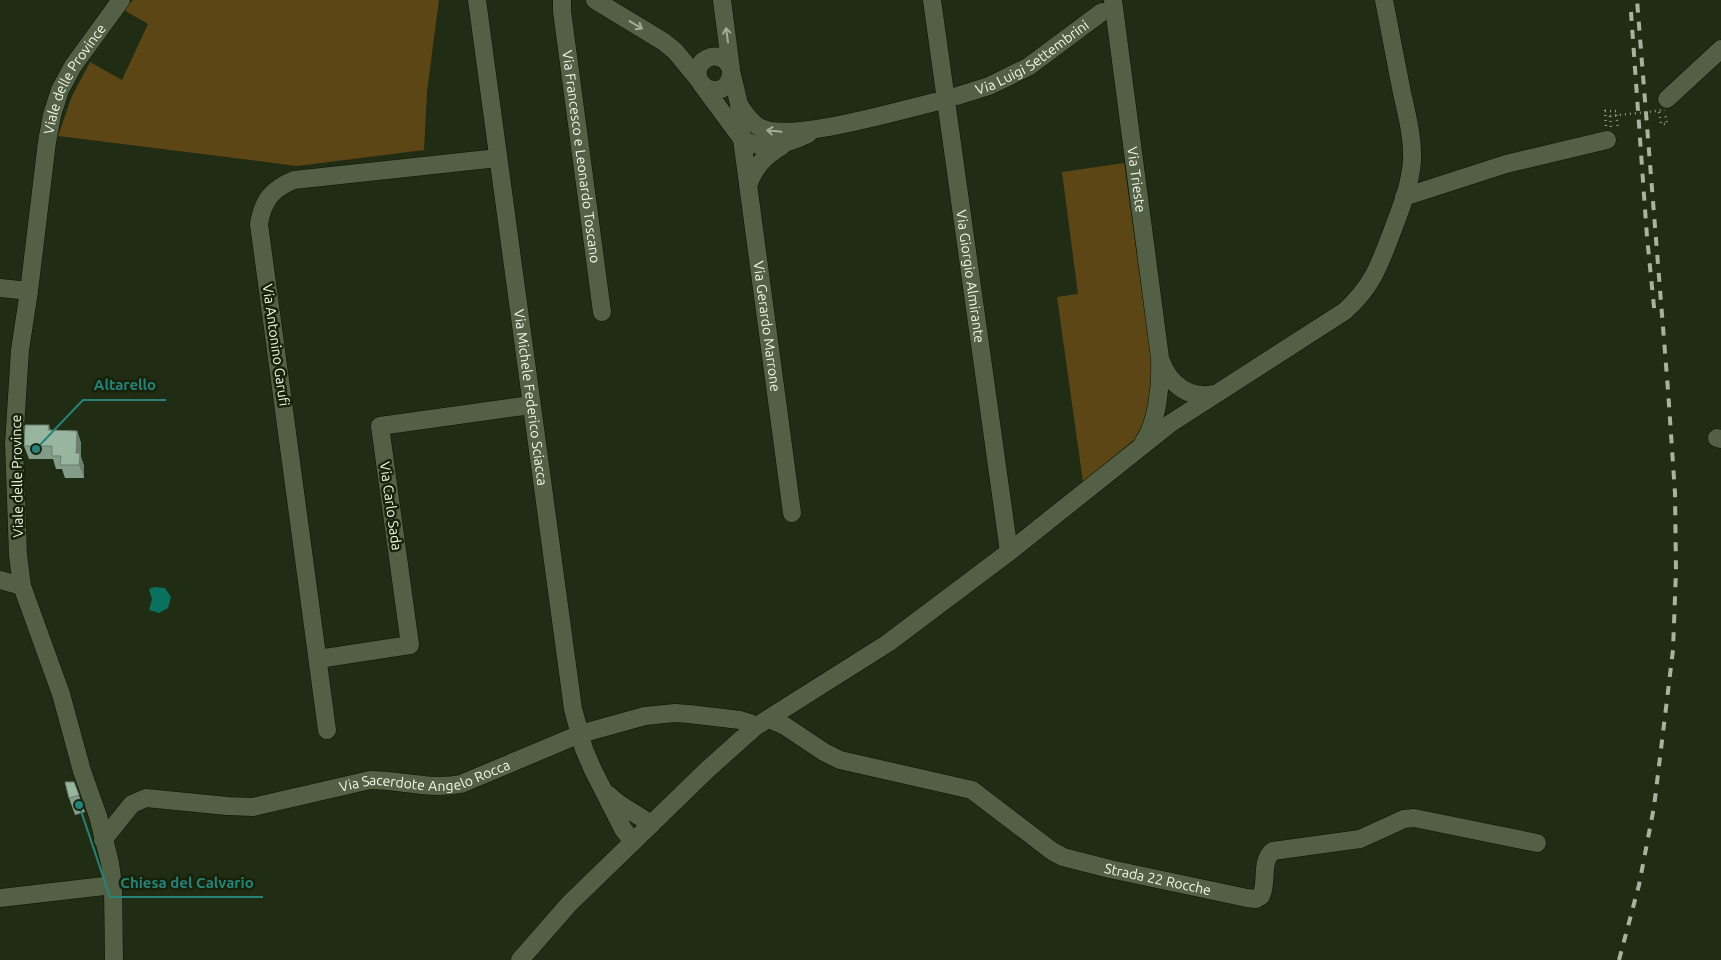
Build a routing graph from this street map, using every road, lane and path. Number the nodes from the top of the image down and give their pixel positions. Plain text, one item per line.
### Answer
1 (118, 0) edge
2 (476, 0) edge
3 (562, 0) edge
4 (594, 0) edge
5 (722, 0) edge
6 (932, 0) edge
7 (1384, 0) edge
8 (1108, 6) edge
9 (1721, 49) edge
10 (732, 72) junction
11 (701, 82) junction
12 (957, 96) dead end
13 (935, 102) dead end
14 (739, 104) junction
15 (1666, 104) joint
16 (820, 129) junction
17 (742, 139) junction
18 (1608, 140) joint
19 (783, 145) junction
20 (498, 158) junction
21 (748, 186) junction
22 (1404, 197) junction
23 (0, 288) edge
24 (29, 291) junction
25 (602, 312) dead end
26 (1167, 384) junction
27 (1214, 394) junction
28 (531, 405) junction
29 (1177, 418) junction
30 (1139, 449) junction
31 (792, 512) dead end
32 (1009, 552) junction
33 (0, 580) edge
34 (22, 586) junction
35 (318, 659) junction
36 (762, 723) junction
37 (327, 730) dead end
38 (580, 734) junction
39 (604, 789) junction
40 (651, 825) junction
41 (103, 840) junction
42 (633, 842) junction
43 (1537, 843) dead end
44 (113, 885) junction
45 (0, 898) edge
46 (114, 960) edge
47 (520, 960) edge

1 - 24 street, Viale delle Province
2 - 20 street, Via Michele Federico Sciacca
3 - 25 street, Via Francesco e Leonardo Toscano
4 -> 11 street
10 -> 5 street, Via Gerardo Marrone
6 - 32 street, Via Giorgio Almirante
7 - 22 street
8 - 12 street, Via Luigi Settembrini
8 - 26 street, Via Trieste
9 - 15 street
10 - 11 street
10 - 11 street
10 - 14 street, Via Gerardo Marrone
11 - 17 street
13 - 16 street
16 -> 14 street
14 - 17 street, Via Gerardo Marrone
15 - 18 path, bridge
16 - 19 street
17 - 19 street
17 - 21 street, Via Gerardo Marrone
18 - 22 street
19 - 21 street
20 - 28 street, Via Michele Federico Sciacca
20 - 35 street, Via Antonino Garufi
21 - 31 street, Via Gerardo Marrone
22 - 27 street
23 - 24 street
24 - 34 street, Viale delle Province
26 - 27 street
26 - 29 street
26 - 30 street
27 - 29 street
28 - 35 street, Via Carlo Sada
28 - 38 street, Via Michele Federico Sciacca
29 - 30 street
30 - 32 street
32 - 36 street
33 - 34 street
34 - 41 street, Viale delle Province
35 - 37 street, Via Antonino Garufi
36 - 38 street, Via Sacerdote Angelo Rocca
36 - 40 street
36 - 43 street, Strada 22 Rocche
38 - 39 street, Via Michele Federico Sciacca
38 - 41 street, Via Sacerdote Angelo Rocca
39 - 40 street
39 - 42 street
40 - 42 street
41 - 44 street, Viale delle Province
42 - 47 street
44 - 45 street
44 - 46 street, Viale delle Province

